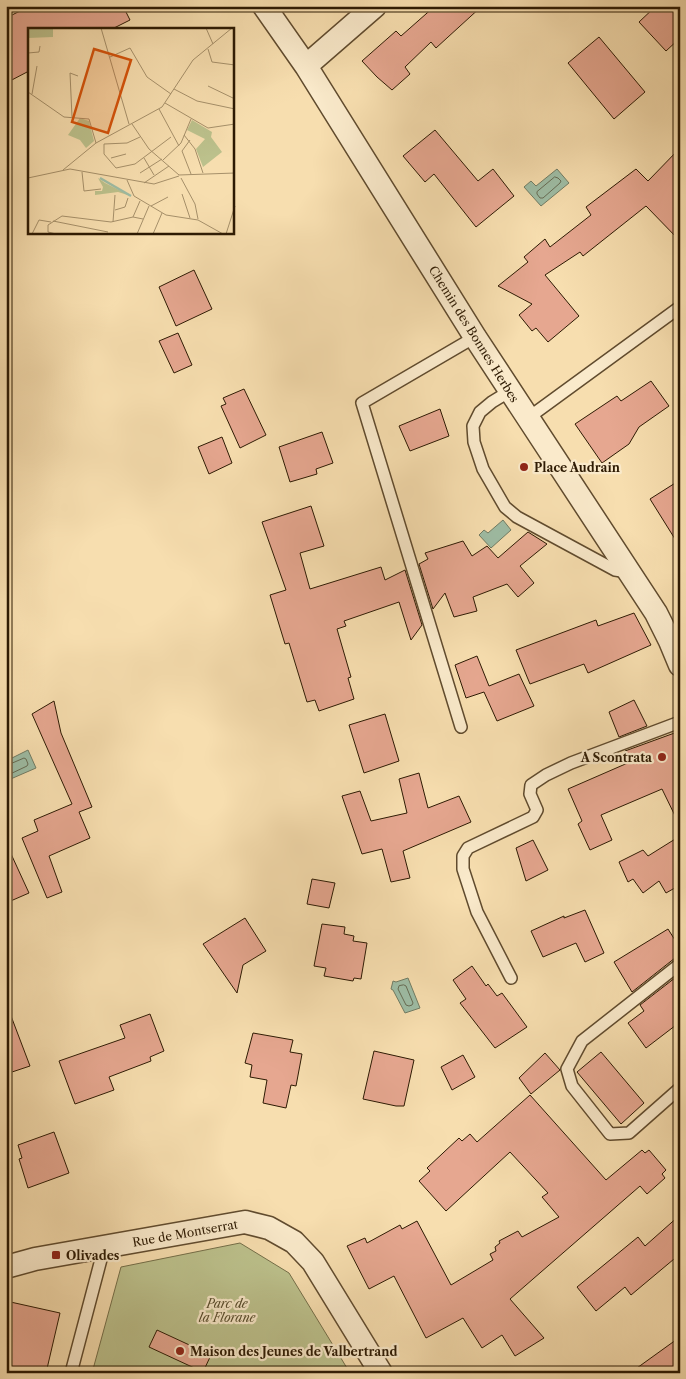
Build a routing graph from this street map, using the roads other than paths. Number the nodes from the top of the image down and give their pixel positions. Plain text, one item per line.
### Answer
1 (264, 6) edge
2 (375, 6) edge
3 (306, 66) junction
4 (680, 307) edge
5 (475, 337) junction
6 (510, 391) junction
7 (528, 418) junction
8 (629, 572) junction
9 (680, 665) edge
10 (680, 722) edge
11 (461, 727) dead end
12 (680, 964) edge
13 (511, 978) dead end
14 (680, 1088) edge
15 (104, 1248) junction
16 (6, 1267) edge
17 (71, 1373) edge
18 (381, 1373) edge

1 - 3 street, Chemin des Bonnes Herbes
2 - 3 street
3 - 5 street, Chemin des Bonnes Herbes
4 - 7 lane
5 - 6 street, Chemin des Bonnes Herbes
5 - 11 lane
6 - 7 street, Chemin des Bonnes Herbes
6 - 8 lane
7 - 8 street, Chemin des Bonnes Herbes
8 - 9 street, Chemin des Bonnes Herbes
10 - 13 lane
12 - 14 lane
15 - 16 street, Rue de Montserrat
15 - 17 lane
15 - 18 street, Rue de Montserrat

